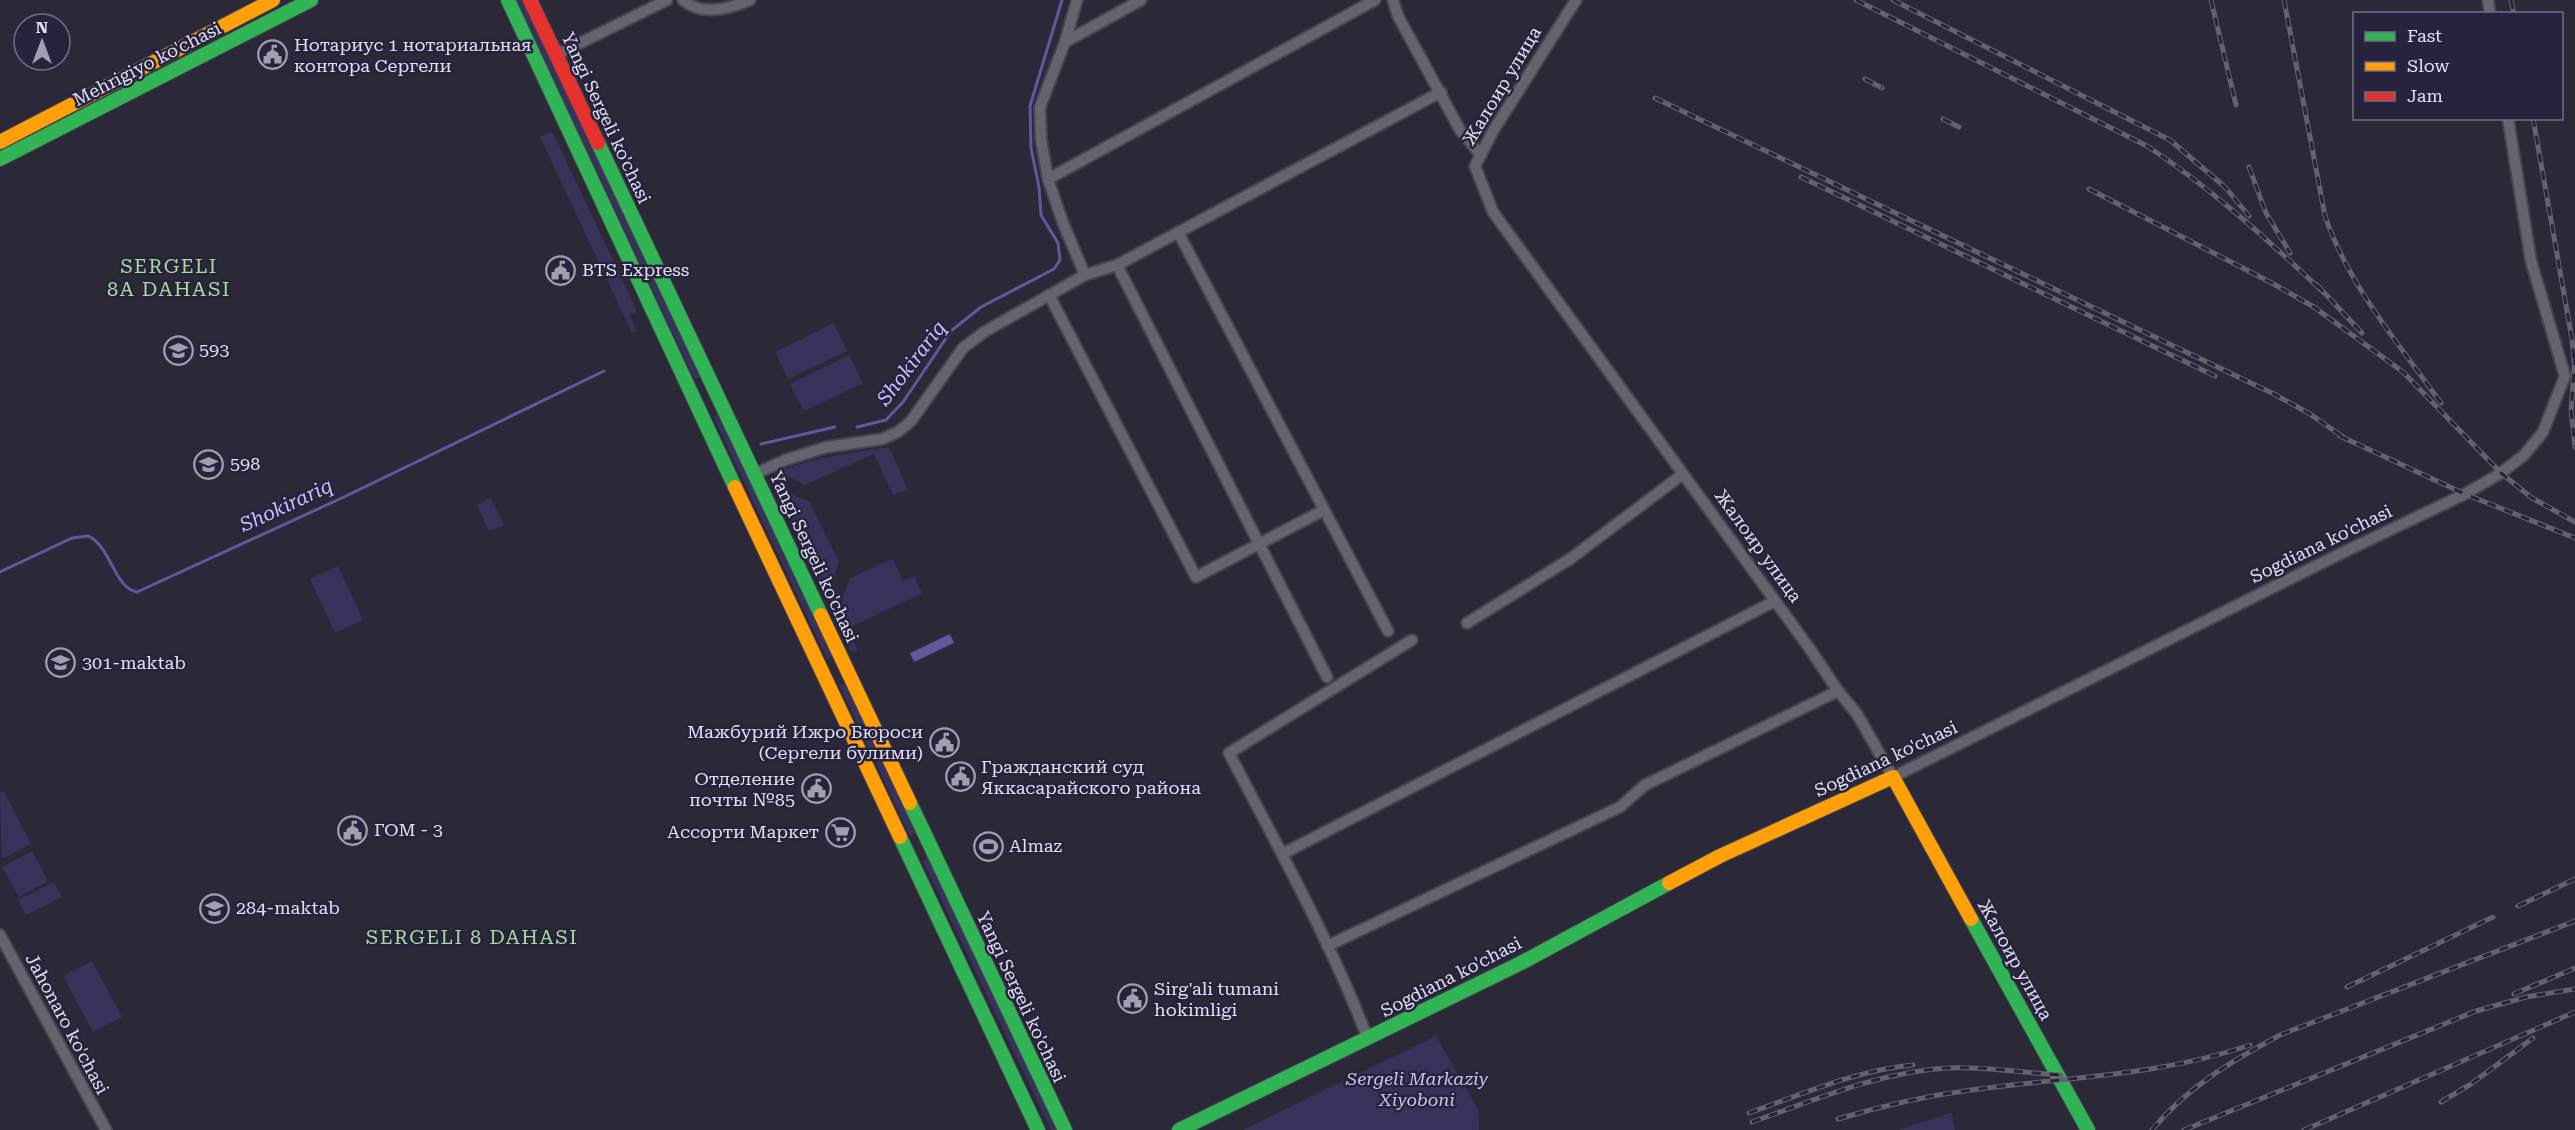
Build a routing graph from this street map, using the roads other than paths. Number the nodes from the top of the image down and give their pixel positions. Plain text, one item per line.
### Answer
1 (273, 0) edge
2 (310, 0) edge
3 (508, 0) edge
4 (530, 0) edge
5 (667, 0) edge
6 (683, 0) edge
7 (750, 0) edge
8 (1077, 0) edge
9 (1141, 0) edge
10 (1375, 0) edge
11 (1393, 0) edge
12 (1576, 0) edge
13 (1065, 42) junction
14 (556, 55) junction
15 (1441, 92) junction
16 (2508, 120) edge
17 (0, 142) edge
18 (1481, 155) junction
19 (0, 159) edge
20 (1048, 179) junction
21 (1178, 232) junction
22 (1117, 265) junction
23 (1085, 275) junction
24 (1049, 294) junction
25 (714, 389) junction
26 (694, 400) junction
27 (755, 474) junction
28 (1683, 474) junction
29 (1324, 510) junction
30 (1258, 544) junction
31 (1775, 601) junction
32 (1467, 623) dead end
33 (1388, 631) dead end
34 (1412, 640) dead end
35 (844, 663) junction
36 (823, 673) junction
37 (1327, 677) dead end
38 (1838, 692) junction
39 (1893, 777) junction
40 (933, 852) junction
41 (1282, 854) junction
42 (912, 862) junction
43 (0, 935) edge
44 (1327, 946) junction
45 (1368, 1039) junction
46 (106, 1130) edge
47 (1038, 1130) edge
48 (1065, 1130) edge
49 (1179, 1130) edge
50 (2088, 1130) edge

1 - 17 main road, Mehrigiyo ko'chasi
2 - 19 main road, Mehrigiyo ko'chasi
3 - 26 main road
4 - 14 main road, Yangi Sergeli ko'chasi
5 - 14 street
6 - 7 street
8 - 13 street
9 - 13 street
10 - 20 street
11 - 15 street
12 - 18 street, Жалоир улица
13 - 20 street
14 - 25 main road, Yangi Sergeli ko'chasi
15 - 18 street
15 - 21 street
16 - 39 street, Sogdiana ko'chasi
18 - 28 street, Жалоир улица
20 - 23 street
21 - 22 street
21 - 29 street
22 - 23 street
22 - 30 street
23 - 24 street
24 - 27 street
24 - 30 street
25 - 26 main road
25 - 27 main road, Yangi Sergeli ko'chasi
26 - 36 main road
27 - 35 main road, Yangi Sergeli ko'chasi
28 - 31 street, Жалоир улица
28 - 32 street
29 - 30 street
29 - 33 street
30 - 37 street
31 - 38 street, Жалоир улица
31 - 41 street
34 - 41 street
35 - 36 main road
35 - 40 main road, Yangi Sergeli ko'chasi
36 - 42 main road
38 - 39 street, Жалоир улица
38 - 44 street
39 - 45 main road, Sogdiana ko'chasi
39 - 50 main road, Жалоир улица
40 - 42 main road
40 - 48 main road, Yangi Sergeli ko'chasi
41 - 44 street
42 - 47 main road
43 - 46 street, Jahonaro ko'chasi
44 - 45 street
45 - 49 main road, Sogdiana ko'chasi

